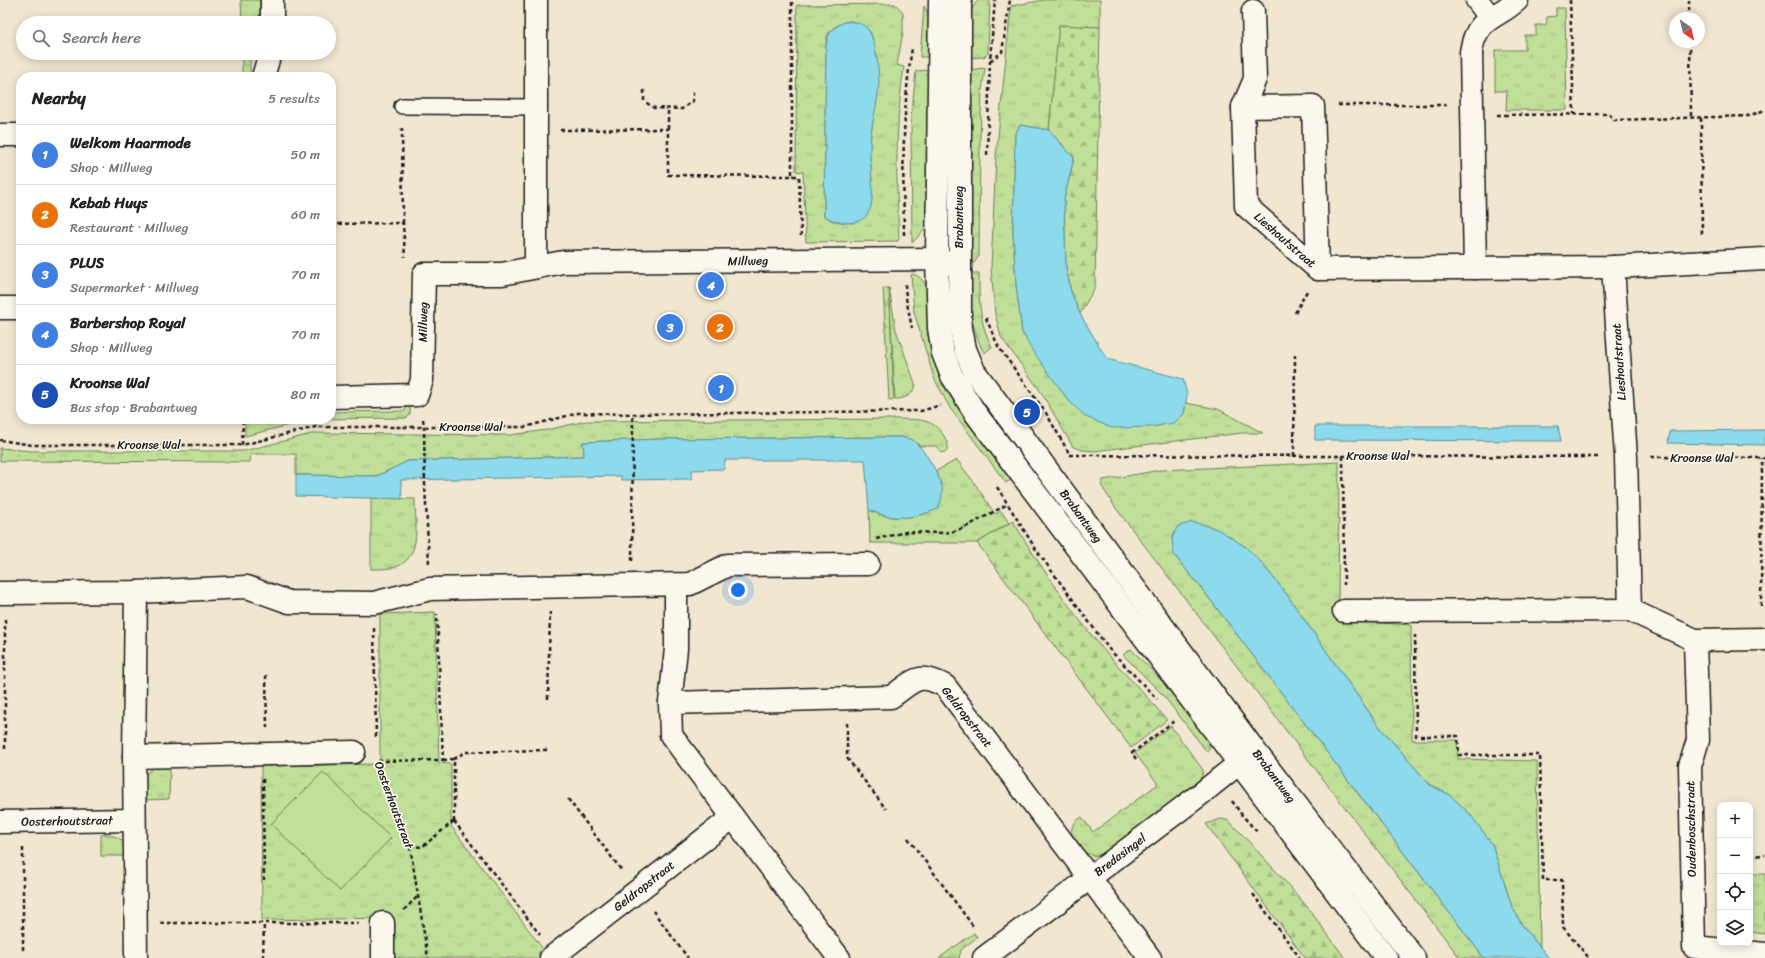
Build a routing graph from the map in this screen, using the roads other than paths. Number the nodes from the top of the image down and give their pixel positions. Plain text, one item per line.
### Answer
1 (272, 0) edge
2 (536, 0) edge
3 (940, 0) edge
4 (960, 0) edge
5 (1477, 0) edge
6 (1517, 0) edge
7 (1253, 11) dead end
8 (272, 16) edge
9 (1490, 17) junction
10 (268, 60) edge
11 (264, 72) edge
12 (402, 106) road end
13 (535, 107) junction
14 (1243, 107) junction
15 (0, 135) edge
16 (16, 135) edge
17 (937, 259) junction
18 (1765, 259) edge
19 (959, 267) junction
20 (1612, 267) junction
21 (536, 268) junction
22 (1476, 268) junction
23 (1318, 269) junction
24 (0, 308) edge
25 (16, 308) edge
26 (336, 396) edge
27 (868, 564) road end
28 (676, 585) junction
29 (136, 592) junction
30 (3, 593) edge
31 (1630, 610) junction
32 (1344, 611) road end
33 (1765, 639) edge
34 (1695, 640) junction
35 (670, 703) junction
36 (354, 752) dead end
37 (134, 757) junction
38 (1247, 757) junction
39 (733, 818) junction
40 (134, 820) junction
41 (0, 822) edge
42 (1089, 878) junction
43 (383, 923) road end
44 (1765, 954) edge
45 (553, 956) edge
46 (136, 958) edge
47 (383, 958) edge
48 (839, 958) edge
49 (984, 958) edge
50 (1150, 958) edge
51 (1386, 958) edge
52 (1414, 958) edge

1 - 8 street
2 - 13 street
3 - 17 street, Brabantweg
4 - 19 street, Brabantweg
5 - 9 street
6 - 9 street
7 - 14 street, Lieshoutstraat
9 - 22 street
10 - 11 street
12 - 13 lane
13 - 21 street
14 - 23 street, Lieshoutstraat
14 - 23 street
15 - 16 street
17 - 19 street, Millweg
17 - 21 street, Millweg
17 - 38 street, Brabantweg
18 - 20 street, Lieshoutstraat
19 - 38 street, Brabantweg
20 - 22 street, Lieshoutstraat
20 - 31 street, Lieshoutstraat
21 - 26 street, Millweg
22 - 23 street, Lieshoutstraat
24 - 25 street
27 - 28 street
28 - 29 street
28 - 35 street
29 - 30 street
29 - 37 street
31 - 32 street
31 - 34 street
33 - 34 street
34 - 44 street, Oudenboschstraat
35 - 39 street
35 - 42 street, Geldropstraat
36 - 37 street
37 - 40 street
38 - 42 street, Bredasingel
38 - 51 street, Brabantweg
38 - 52 street, Brabantweg
39 - 45 street, Geldropstraat
39 - 48 street
40 - 41 street, Oosterhoutstraat
40 - 46 street
42 - 49 street, Bredasingel
42 - 50 street, Geldropstraat
43 - 47 street

